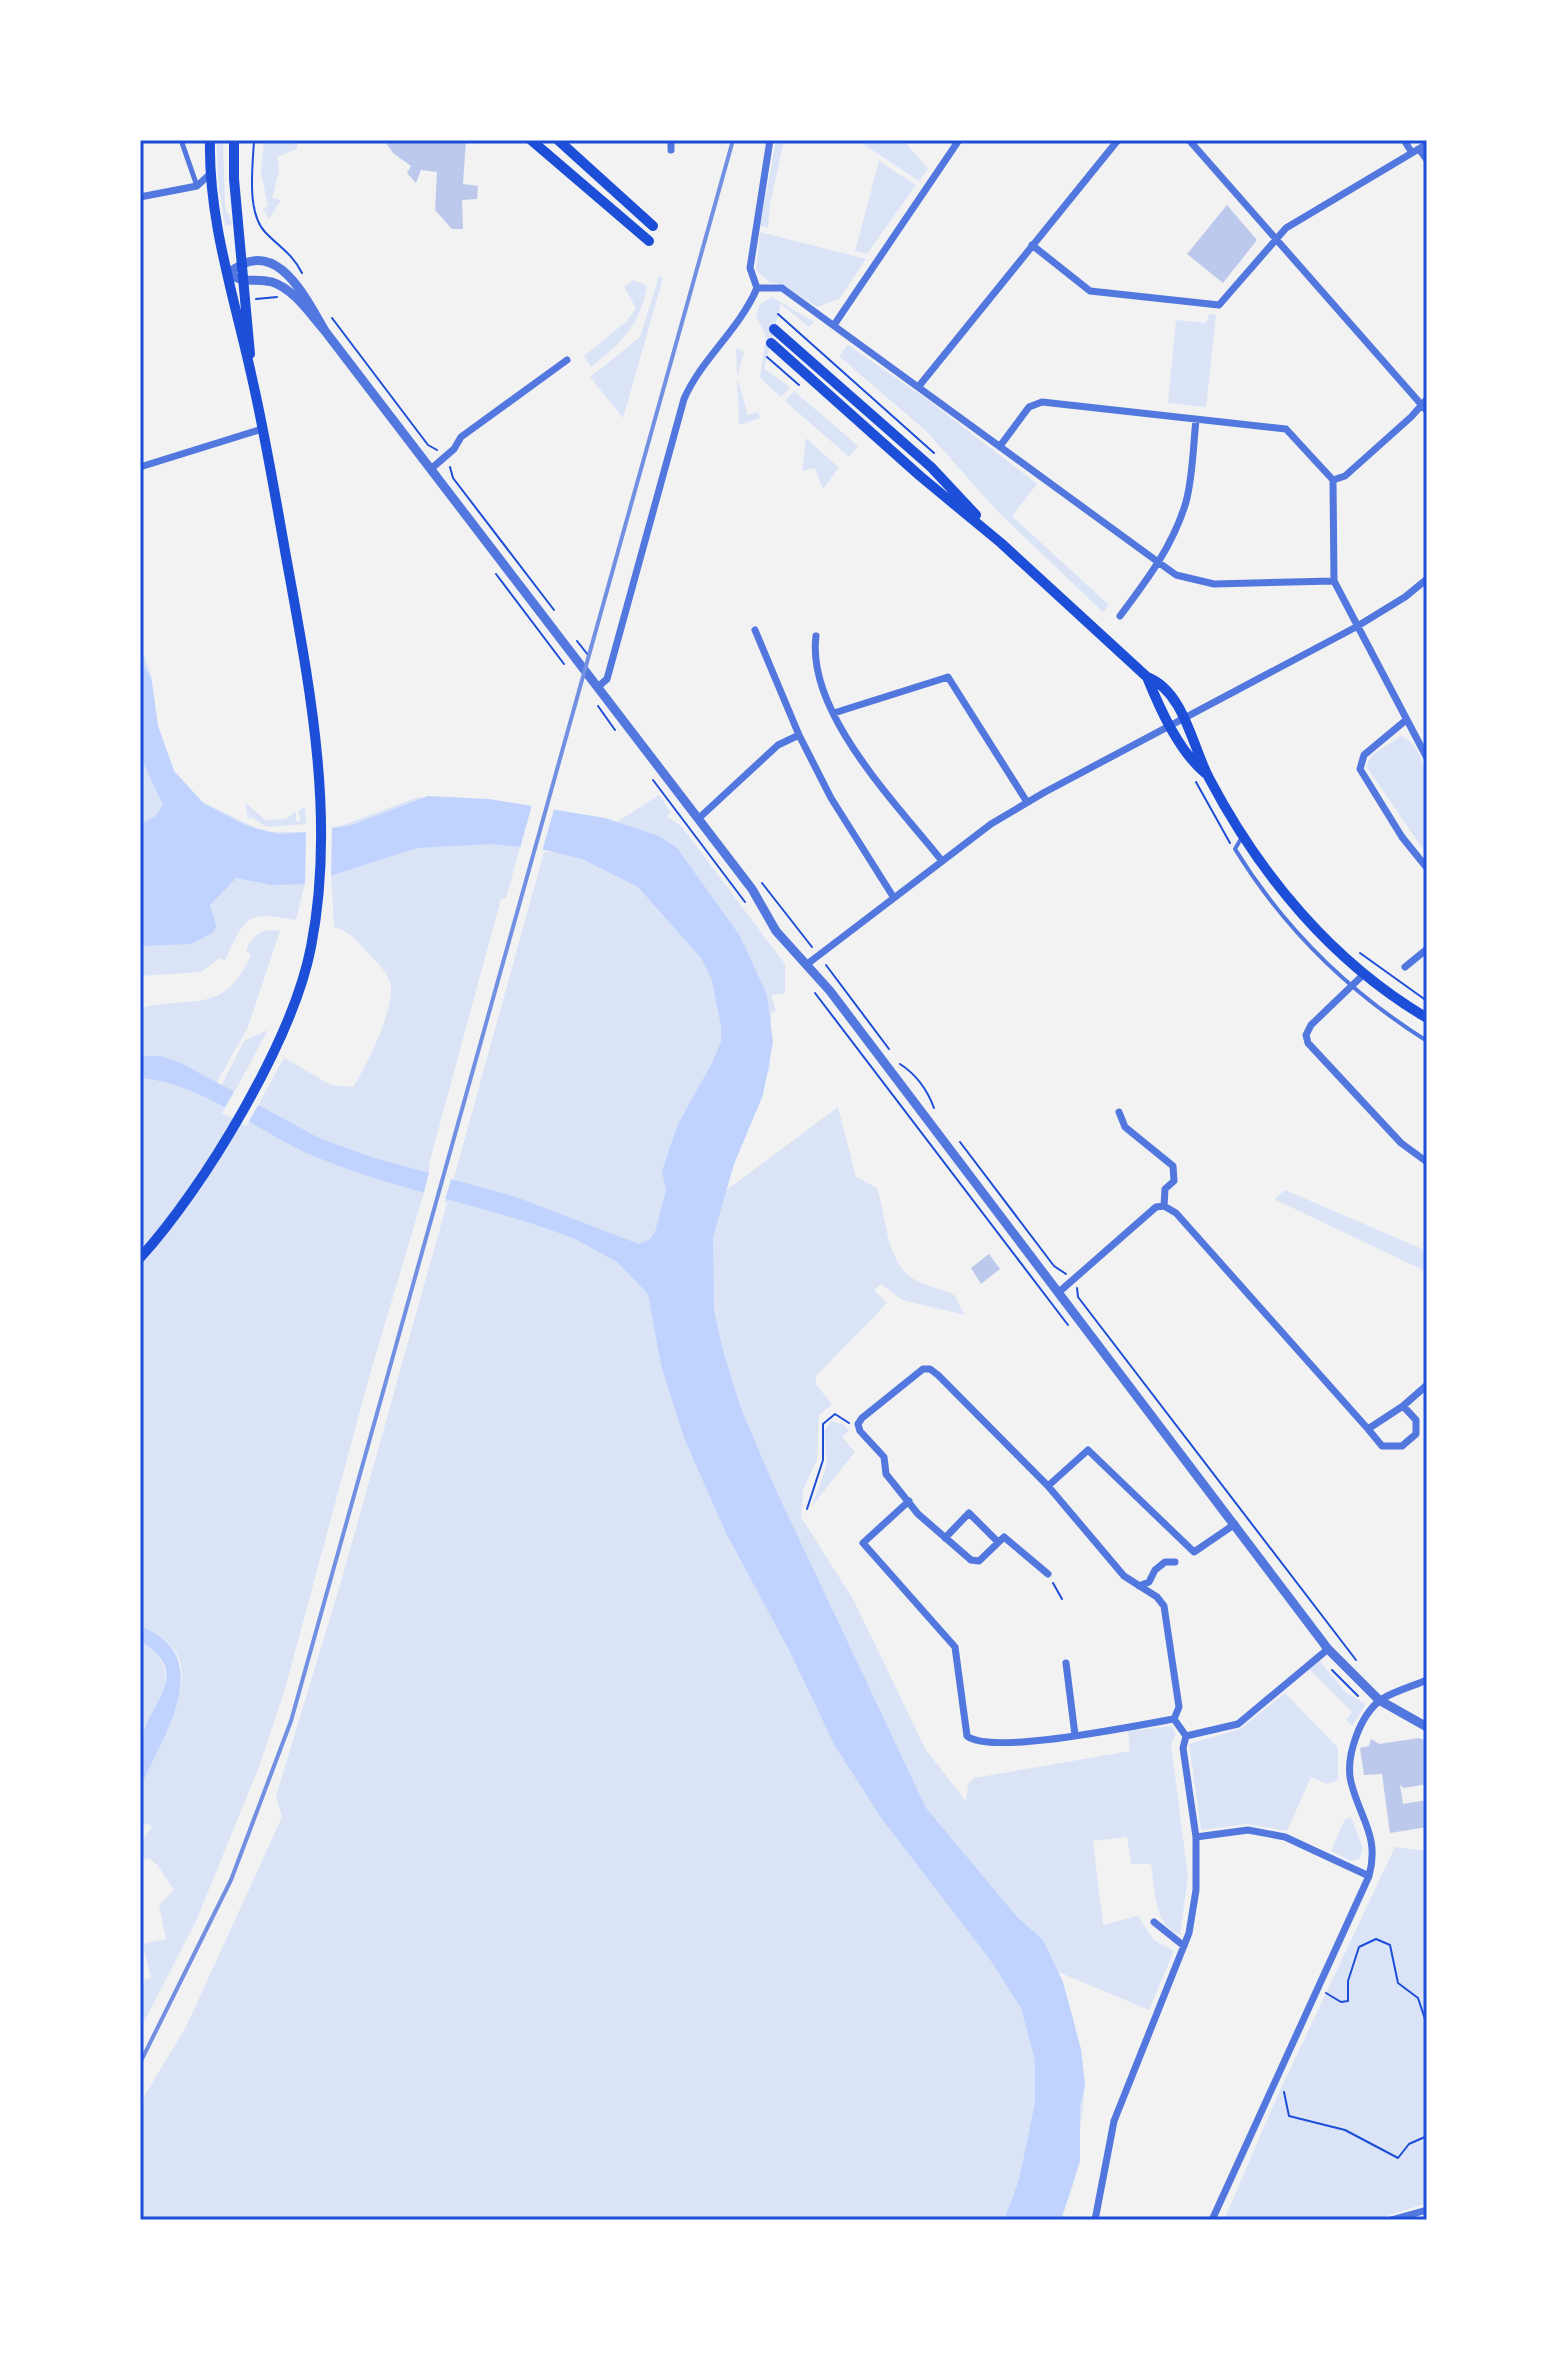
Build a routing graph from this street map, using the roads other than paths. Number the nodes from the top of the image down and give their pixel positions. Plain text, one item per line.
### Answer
1 (181, 140) edge
2 (210, 140) edge
3 (234, 140) edge
4 (531, 140) edge
5 (558, 140) edge
6 (671, 140) edge
7 (770, 140) edge
8 (959, 140) edge
9 (1118, 140) edge
10 (1189, 140) edge
11 (1404, 140) edge
12 (1419, 148) edge
13 (671, 150) dead end
14 (1427, 160) edge
15 (211, 173) junction
16 (197, 186) junction
17 (140, 197) edge
18 (653, 226) dead end
19 (1274, 239) junction
20 (649, 241) dead end
21 (1032, 245) junction
22 (242, 262) junction
23 (228, 274) junction
24 (244, 283) junction
25 (757, 288) junction
26 (834, 325) junction
27 (774, 329) dead end
28 (325, 331) junction
29 (771, 343) dead end
30 (567, 360) dead end
31 (252, 376) junction
32 (919, 386) junction
33 (1425, 405) edge
34 (1196, 420) junction
35 (262, 429) junction
36 (1000, 446) junction
37 (140, 467) edge
38 (432, 468) junction
39 (1333, 480) junction
40 (1001, 543) junction
41 (1159, 565) junction
42 (1427, 579) edge
43 (1334, 581) junction
44 (1120, 616) dead end
45 (1356, 627) junction
46 (755, 630) dead end
47 (816, 636) dead end
48 (1147, 677) junction
49 (599, 686) junction
50 (834, 713) junction
51 (1183, 717) junction
52 (1406, 720) junction
53 (1170, 724) junction
54 (799, 735) junction
55 (1427, 758) edge
56 (1207, 774) junction
57 (1027, 802) junction
58 (698, 819) junction
59 (1243, 835) junction
60 (942, 861) junction
61 (1427, 868) edge
62 (894, 898) junction
63 (1427, 949) edge
64 (806, 965) junction
65 (1405, 967) dead end
66 (1363, 975) junction
67 (1353, 987) junction
68 (1427, 1018) edge
69 (1427, 1041) edge
70 (1119, 1112) dead end
71 (1427, 1162) edge
72 (1164, 1206) junction
73 (140, 1258) edge
74 (1059, 1292) junction
75 (1427, 1385) edge
76 (1403, 1406) junction
77 (1368, 1429) junction
78 (1048, 1486) junction
79 (909, 1501) junction
80 (1235, 1524) junction
81 (945, 1538) junction
82 (998, 1542) junction
83 (1175, 1562) dead end
84 (1048, 1574) road end
85 (1139, 1586) junction
86 (1328, 1649) junction
87 (1066, 1663) dead end
88 (1427, 1680) edge
89 (1379, 1700) junction
90 (1174, 1719) junction
91 (1427, 1727) edge
92 (1075, 1735) junction
93 (1186, 1736) junction
94 (1196, 1837) junction
95 (1369, 1876) junction
96 (1154, 1922) dead end
97 (1184, 1946) junction
98 (1427, 2210) edge
99 (1095, 2220) edge
100 (1212, 2220) edge
101 (1391, 2220) edge

1 - 16 street
2 - 15 main road
3 - 22 main road
4 - 20 main road
5 - 18 main road
6 - 13 street
7 - 25 street
8 - 26 street
9 - 21 street
10 - 19 street
11 - 12 street
12 - 14 street
12 - 19 street
15 - 16 street
15 - 23 main road
16 - 17 street
19 - 21 street
19 - 33 street
21 - 32 street
22 - 23 street
22 - 24 main road
22 - 28 street
23 - 24 street
23 - 31 main road
24 - 28 street
24 - 31 main road
25 - 26 street
25 - 49 street
26 - 32 street
27 - 40 main road
28 - 38 street
29 - 40 main road
30 - 38 street
31 - 35 main road
32 - 36 street
33 - 39 street
34 - 36 street
34 - 39 street
34 - 41 street
35 - 37 street
35 - 73 main road
36 - 41 street
38 - 49 street
39 - 43 street
40 - 48 main road
41 - 43 street
41 - 44 street
42 - 45 street
43 - 45 street
45 - 51 street
45 - 52 street
46 - 54 street
47 - 50 street
48 - 51 main road
48 - 53 main road
49 - 58 street
50 - 57 street
50 - 60 street
51 - 53 street
51 - 56 main road
52 - 55 street
52 - 61 street
53 - 56 main road
53 - 57 street
54 - 58 street
54 - 62 street
56 - 59 main road
57 - 60 street
58 - 64 street
59 - 66 main road
59 - 67 lane
60 - 62 street
62 - 64 street
63 - 65 street
64 - 74 street
66 - 67 street
66 - 68 main road
67 - 69 lane
67 - 71 street
70 - 72 street
72 - 74 street
72 - 77 street
74 - 80 street
75 - 76 street
76 - 77 street
76 - 77 street
78 - 79 street
78 - 80 street
78 - 85 street
79 - 81 street
79 - 92 street
80 - 86 street
81 - 82 street
81 - 82 street
82 - 84 street
83 - 85 street
85 - 90 street
86 - 89 street
86 - 93 street
87 - 92 street
88 - 89 street
89 - 91 street
89 - 95 street
90 - 92 street
90 - 93 street
93 - 94 street
94 - 95 street
94 - 97 street
95 - 100 street
96 - 97 street
97 - 99 street
98 - 101 street

